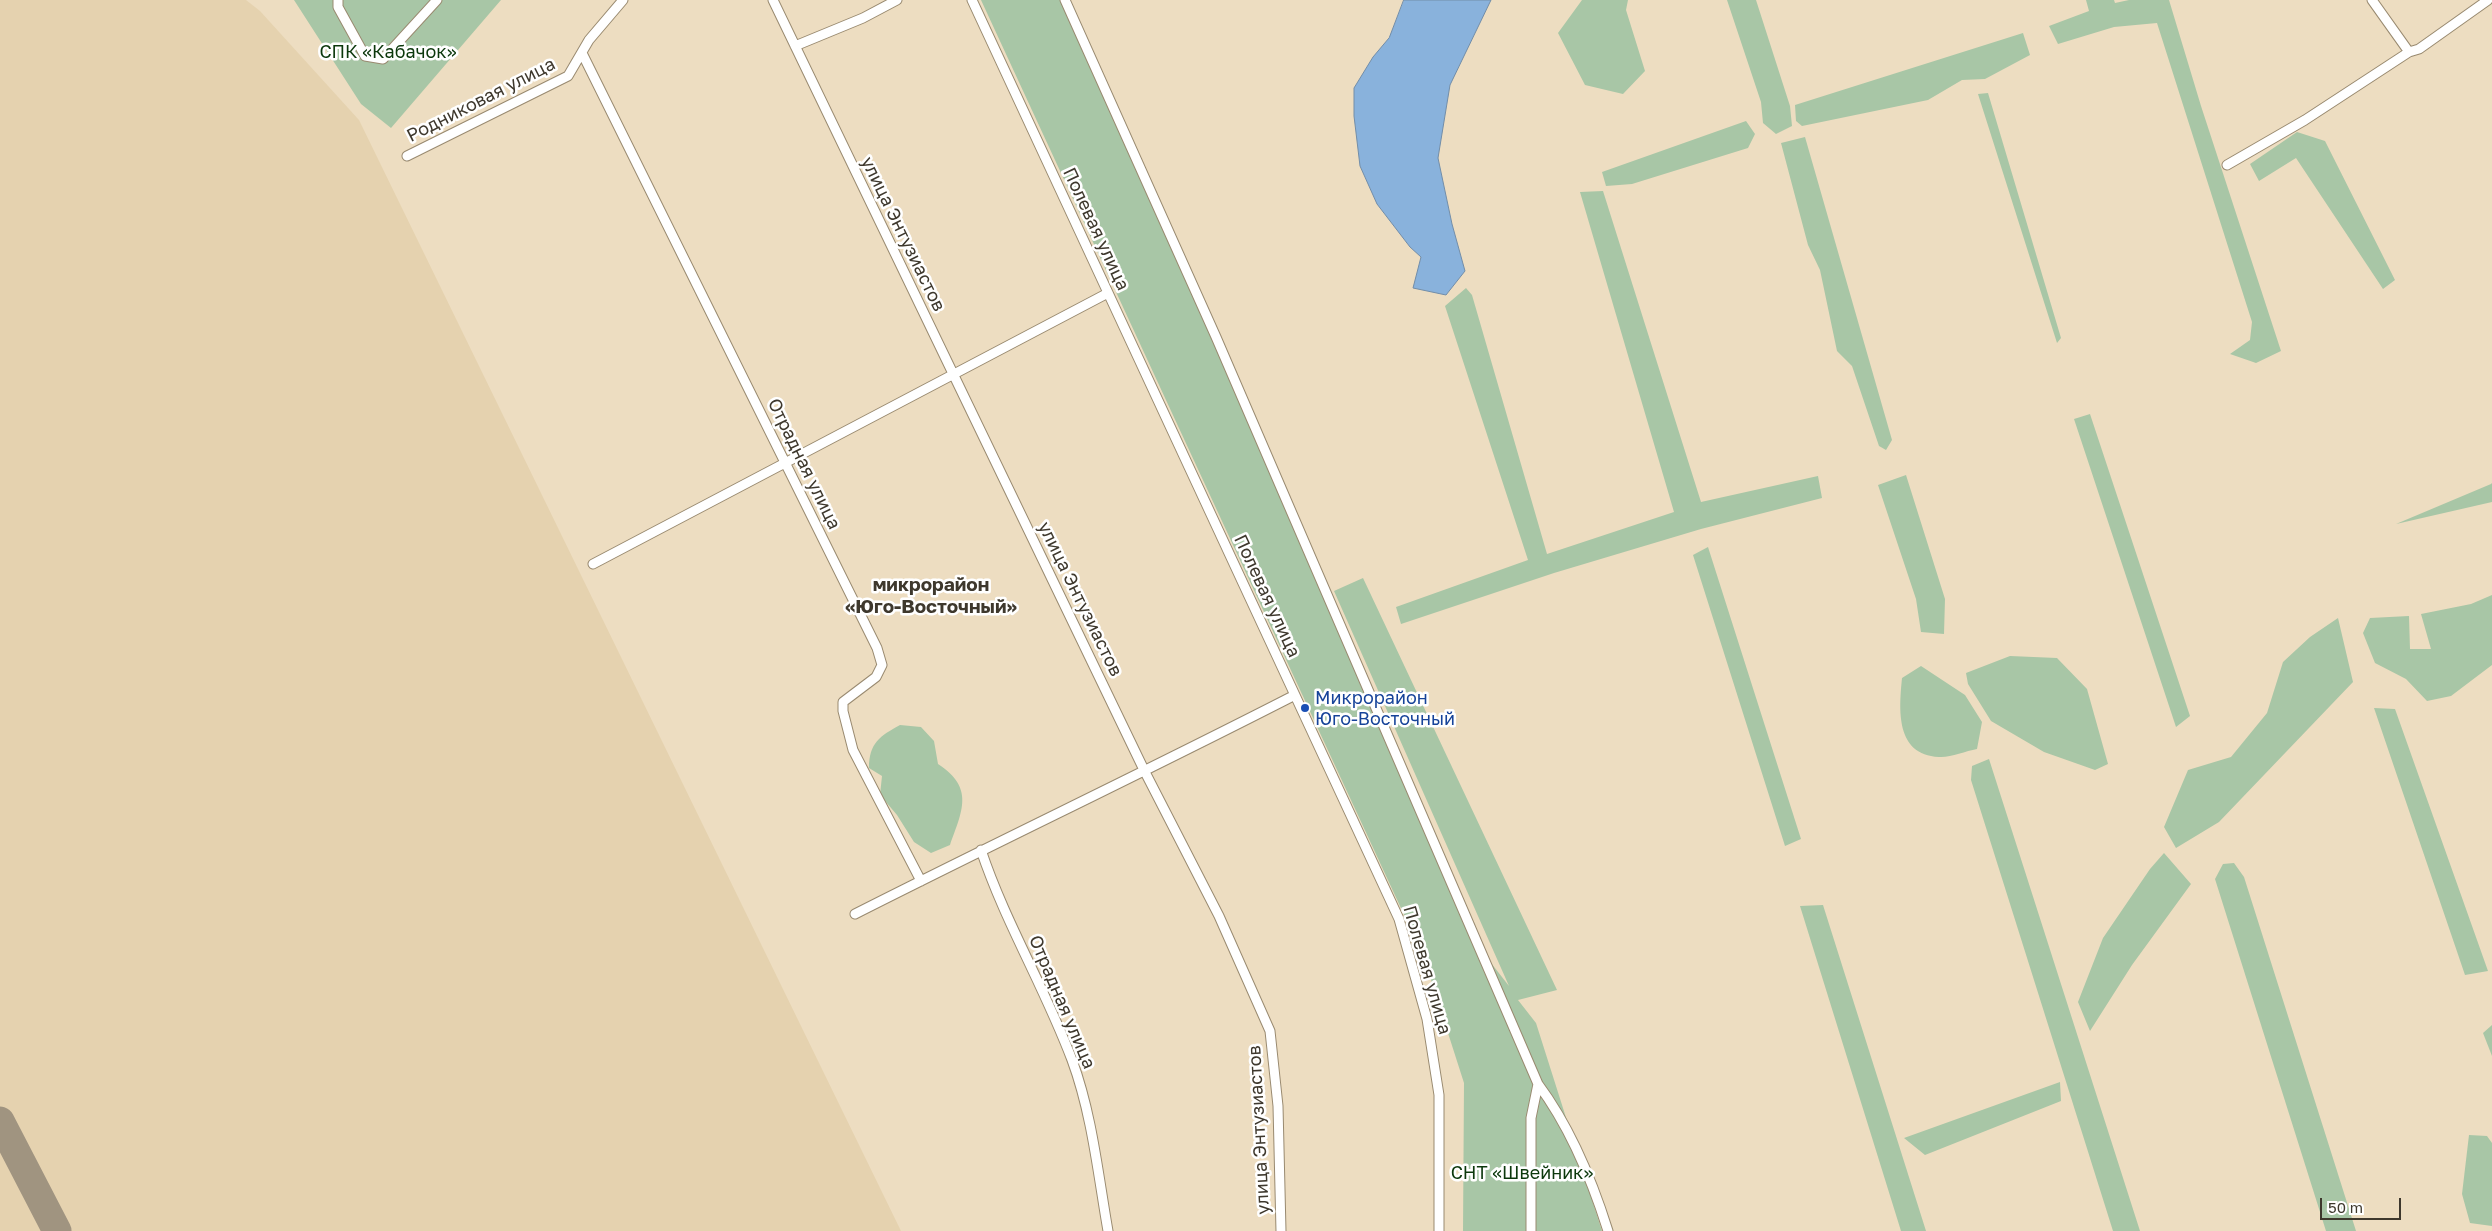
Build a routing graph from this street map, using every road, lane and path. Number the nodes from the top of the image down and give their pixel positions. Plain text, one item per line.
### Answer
1 (338, 0) edge
2 (437, 0) edge
3 (623, 0) edge
4 (773, 0) edge
5 (897, 0) edge
6 (972, 0) edge
7 (1065, 0) edge
8 (2372, 0) edge
9 (2488, 0) edge
10 (795, 46) junction
11 (2409, 52) junction
12 (582, 53) junction
13 (407, 156) dead end
14 (2227, 165) dead end
15 (1108, 293) junction
16 (954, 376) junction
17 (786, 463) junction
18 (592, 564) dead end
19 (1295, 695) junction
20 (1145, 772) junction
21 (981, 850) junction
22 (920, 881) junction
23 (855, 914) dead end
24 (1538, 1084) junction
25 (1108, 1231) edge
26 (1281, 1231) edge
27 (1439, 1231) edge
28 (1531, 1231) edge
29 (1608, 1231) edge

1 - 2 street
3 - 12 street, Родниковая улица
4 - 10 street, улица Энтузиастов
5 - 10 street
6 - 15 street, Полевая улица
7 - 24 street
8 - 11 street
9 - 11 street
10 - 16 street, улица Энтузиастов
11 - 14 street
12 - 13 street, Родниковая улица
12 - 17 street, Отрадная улица
15 - 16 street
15 - 19 street, Полевая улица
16 - 17 street
16 - 20 street, улица Энтузиастов
17 - 18 street
17 - 22 street, Отрадная улица
19 - 20 street
19 - 27 street, Полевая улица
20 - 21 street
20 - 26 street, улица Энтузиастов
21 - 22 street
21 - 25 street, Отрадная улица
22 - 23 street
24 - 28 street
24 - 29 street

